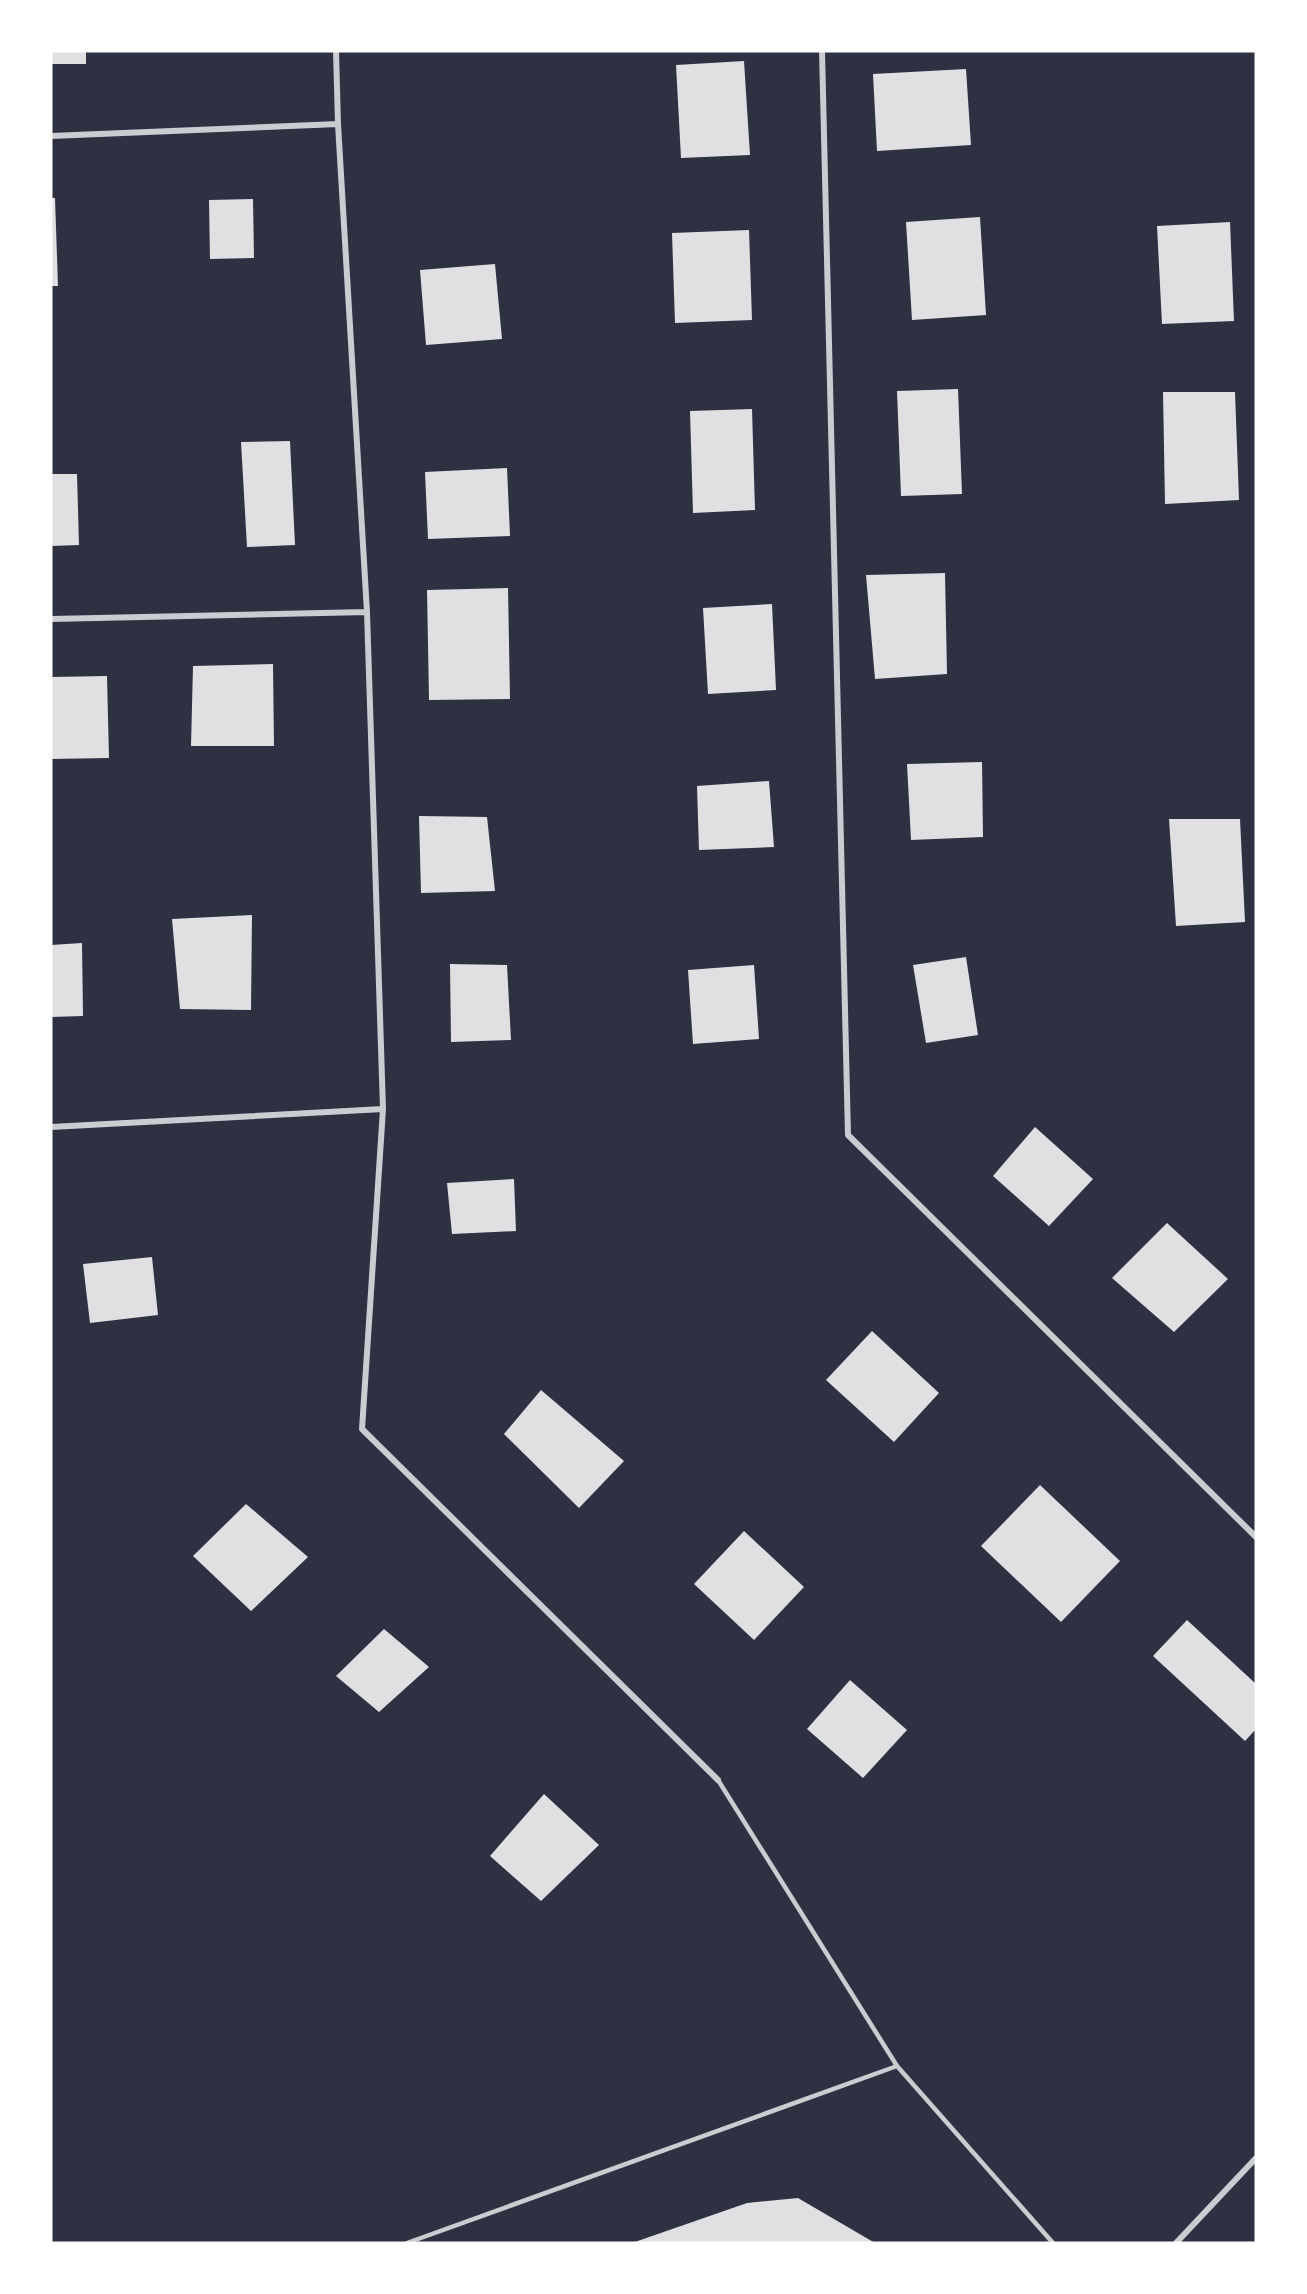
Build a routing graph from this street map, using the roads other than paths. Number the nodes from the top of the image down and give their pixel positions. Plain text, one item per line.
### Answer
1 (336, 51) edge
2 (822, 51) edge
3 (338, 124) junction
4 (51, 136) edge
5 (367, 612) junction
6 (51, 619) edge
7 (383, 1109) junction
8 (51, 1127) edge
9 (1256, 1537) edge
10 (718, 1780) joint
11 (897, 2066) junction
12 (1256, 2158) edge
13 (407, 2243) edge
14 (1053, 2243) edge
15 (1176, 2243) edge

1 - 3 street
2 - 9 street
3 - 4 street
3 - 5 street
5 - 6 street
5 - 7 street
7 - 8 street
7 - 10 street
10 - 11 lane
11 - 13 lane
11 - 14 lane
12 - 15 street

